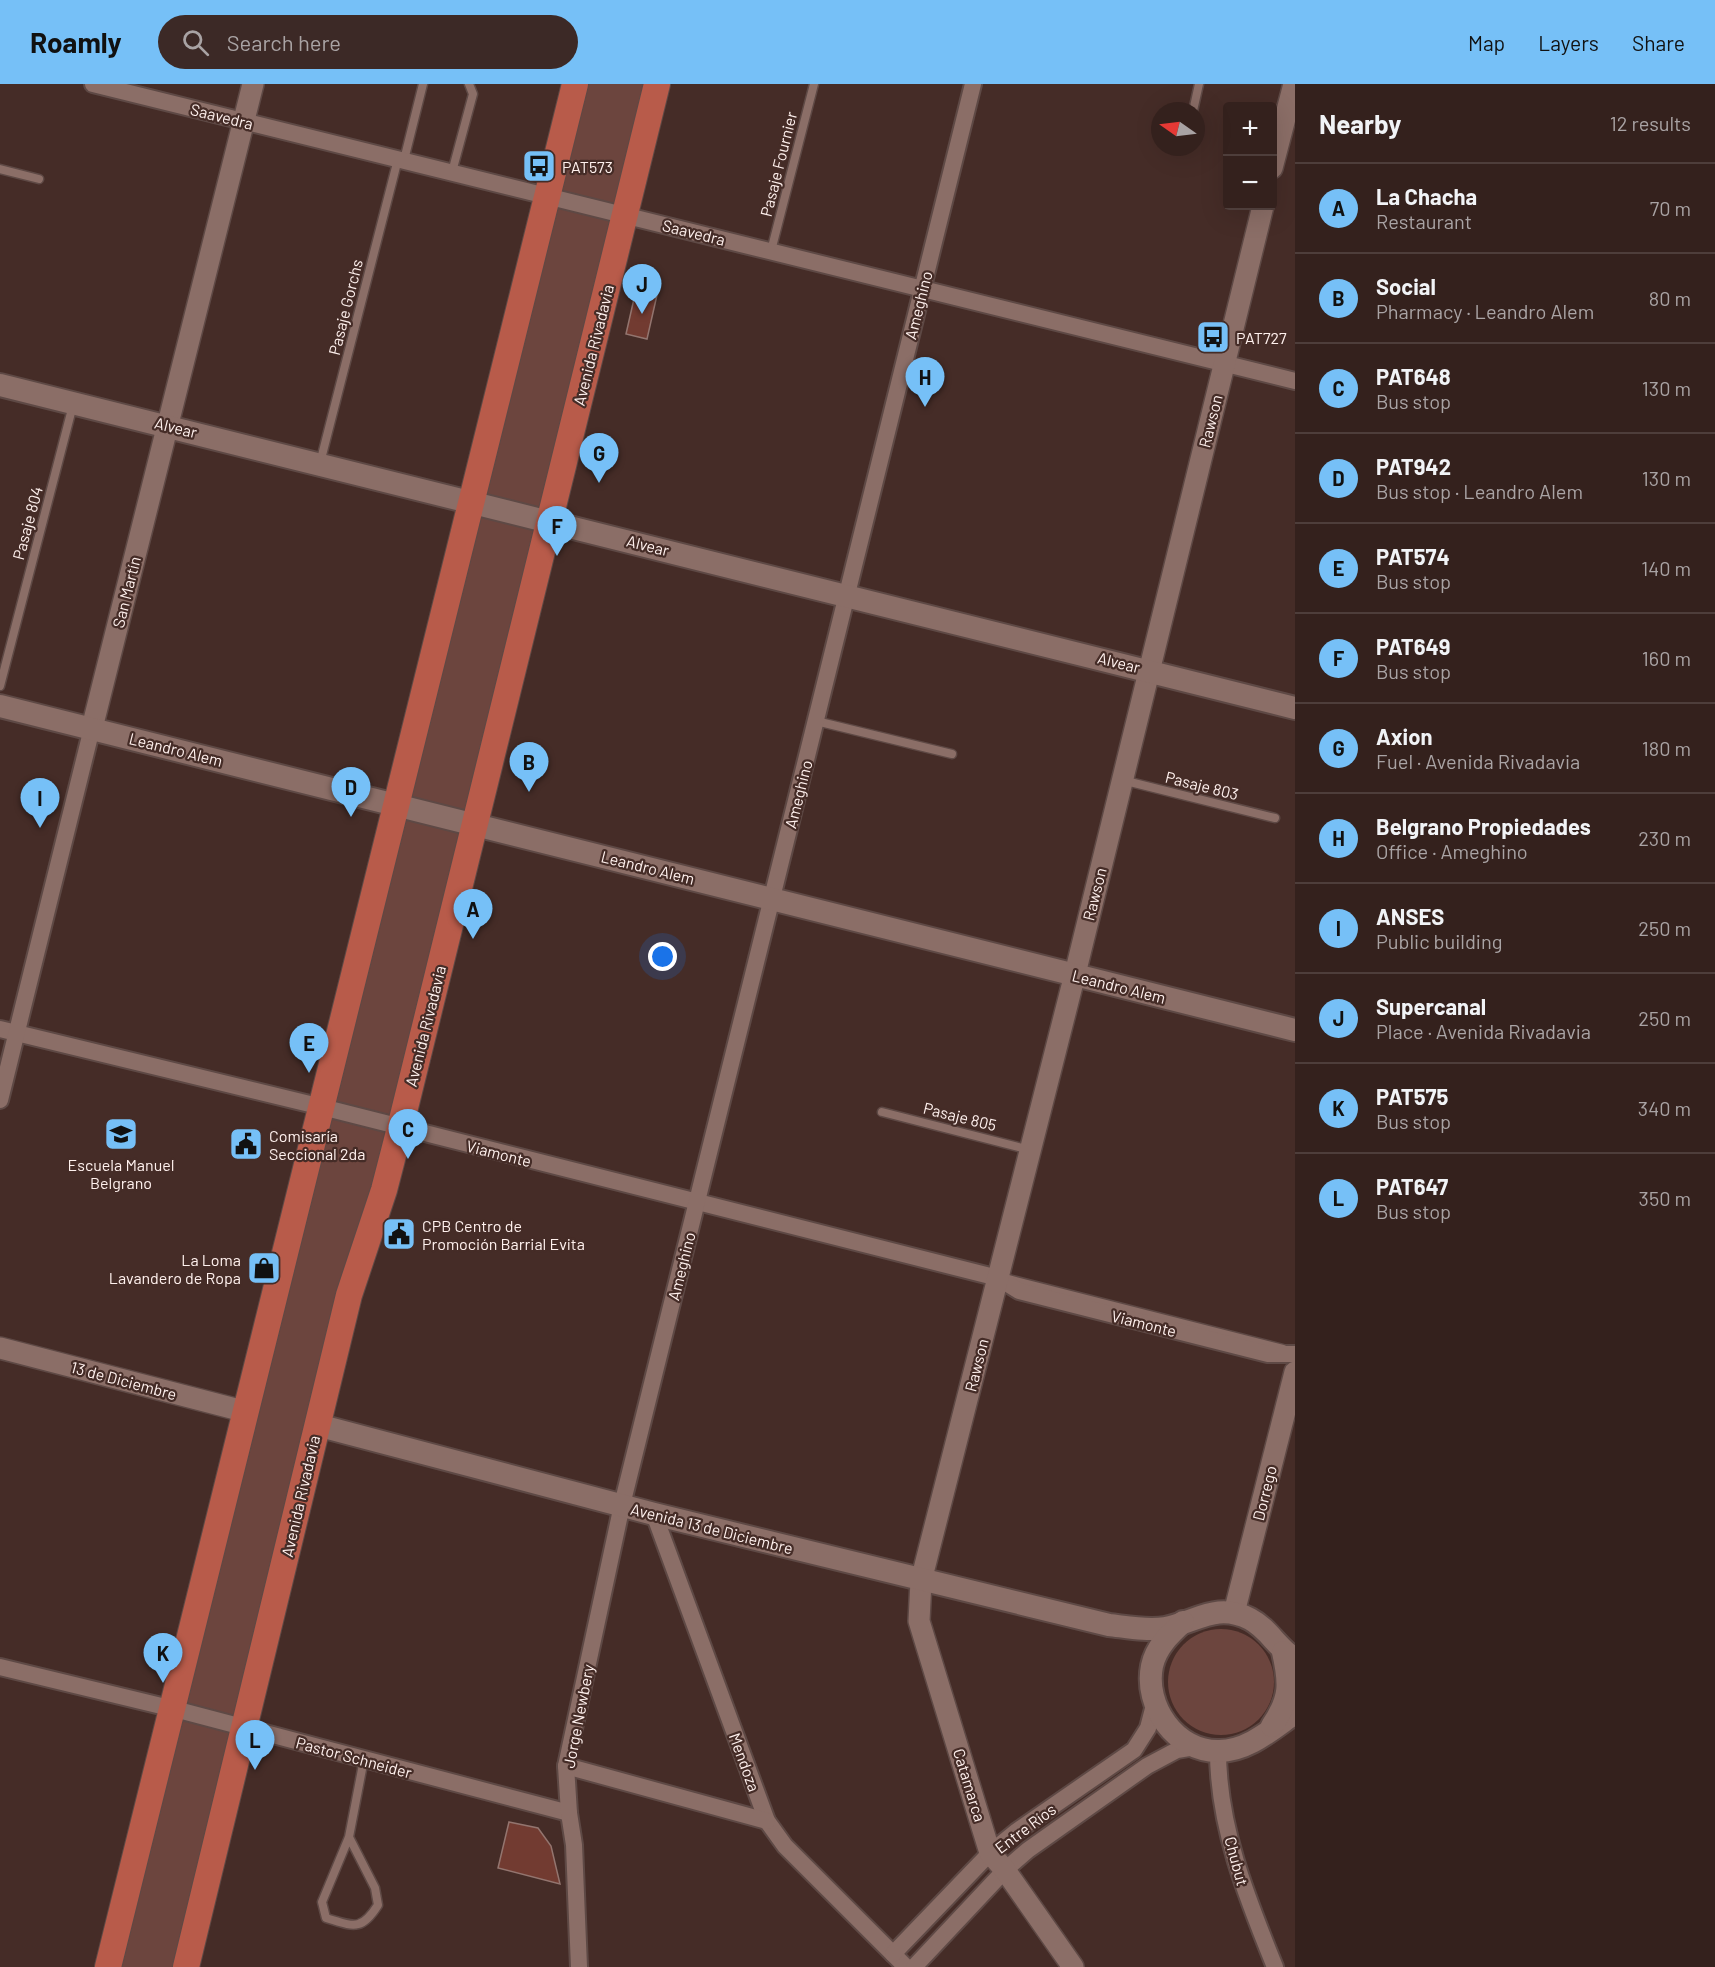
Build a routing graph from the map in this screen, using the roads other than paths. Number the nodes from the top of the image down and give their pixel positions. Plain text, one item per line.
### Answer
1 (93, 84) edge
2 (253, 84) edge
3 (423, 84) edge
4 (470, 84) edge
5 (575, 84) edge
6 (657, 84) edge
7 (814, 84) edge
8 (973, 84) edge
9 (1199, 84) edge
10 (1294, 84) edge
11 (1195, 102) edge
12 (244, 121) junction
13 (1275, 156) edge
14 (401, 160) junction
15 (0, 169) edge
16 (452, 172) junction
17 (39, 179) dead end
18 (547, 196) junction
19 (1262, 210) edge
20 (625, 215) junction
21 (771, 251) junction
22 (922, 288) junction
23 (1224, 363) junction
24 (1295, 381) edge
25 (0, 385) edge
26 (74, 403) junction
27 (168, 425) junction
28 (320, 463) junction
29 (471, 501) junction
30 (549, 520) junction
31 (847, 594) junction
32 (1149, 670) junction
33 (0, 686) edge
34 (0, 706) edge
35 (1295, 708) edge
36 (816, 721) junction
37 (92, 728) junction
38 (952, 754) dead end
39 (1122, 780) junction
40 (397, 804) junction
41 (1275, 818) dead end
42 (474, 823) junction
43 (772, 898) junction
44 (1075, 974) junction
45 (1295, 1030) edge
46 (8, 1031) edge
47 (0, 1100) edge
48 (322, 1107) junction
49 (882, 1112) dead end
50 (400, 1128) junction
51 (1030, 1150) junction
52 (697, 1203) junction
53 (998, 1278) junction
54 (0, 1348) edge
55 (1295, 1354) edge
56 (1295, 1372) edge
57 (247, 1412) junction
58 (317, 1425) junction
59 (622, 1505) junction
60 (654, 1514) junction
61 (921, 1581) junction
62 (1234, 1613) junction
63 (1184, 1622) junction
64 (1109, 1625) junction
65 (1289, 1655) edge
66 (1153, 1664) junction
67 (0, 1667) edge
68 (1154, 1705) junction
69 (174, 1709) junction
70 (1295, 1713) edge
71 (244, 1728) junction
72 (1269, 1731) junction
73 (1196, 1747) junction
74 (1218, 1751) junction
75 (363, 1760) junction
76 (566, 1766) junction
77 (569, 1813) junction
78 (767, 1821) junction
79 (349, 1837) junction
80 (990, 1853) junction
81 (1005, 1870) junction
82 (892, 1954) junction
83 (108, 1967) edge
84 (186, 1967) edge
85 (579, 1967) edge
86 (906, 1967) edge
87 (914, 1967) edge
88 (1073, 1967) edge
89 (1275, 1967) edge

1 - 12 street, Saavedra
2 - 12 street, San Martín
3 - 14 lane, Pasaje Gorchs
4 - 16 lane
5 - 18 main road
6 - 20 main road, Avenida Rivadavia
7 - 21 lane, Pasaje Fournier
8 - 22 street, Ameghino
9 - 11 lane
10 - 13 street
12 - 14 street, Saavedra
12 - 27 street, San Martín
14 - 16 street, Saavedra
14 - 28 lane, Pasaje Gorchs
15 - 17 lane
16 - 18 street, Saavedra
18 - 20 street, Saavedra
18 - 29 main road
19 - 23 street, Rawson
20 - 21 street, Saavedra
20 - 30 main road, Avenida Rivadavia
21 - 22 street, Saavedra
22 - 23 street, Saavedra
22 - 31 street, Ameghino
23 - 24 street, Saavedra
23 - 32 street, Rawson
25 - 26 main road, Alvear
26 - 27 main road, Alvear
26 - 33 lane, Pasaje 804
27 - 28 main road, Alvear
27 - 37 street, San Martín
28 - 29 main road, Alvear
29 - 30 main road, Alvear
29 - 40 main road
30 - 31 main road, Alvear
30 - 42 main road, Avenida Rivadavia
31 - 32 main road, Alvear
31 - 36 street, Ameghino
32 - 35 main road, Alvear
32 - 39 street, Rawson
34 - 37 main road, Leandro Alem
36 - 38 lane
36 - 43 street, Ameghino
37 - 40 main road, Leandro Alem
37 - 46 street, San Martín
39 - 41 lane, Pasaje 803
39 - 44 street, Rawson
40 - 42 main road, Leandro Alem
40 - 48 main road
42 - 43 main road, Leandro Alem
42 - 50 main road, Avenida Rivadavia
43 - 44 main road, Leandro Alem
43 - 52 street, Ameghino
44 - 45 main road, Leandro Alem
44 - 51 street, Rawson
46 - 47 street, San Martín
46 - 48 street, Viamonte
48 - 50 street, Viamonte
48 - 57 main road
49 - 51 lane, Pasaje 805
50 - 52 street, Viamonte
50 - 58 main road, Avenida Rivadavia
51 - 53 street, Rawson
52 - 53 street, Viamonte
52 - 59 street, Ameghino
53 - 55 street, Viamonte
53 - 61 street, Rawson
54 - 57 street, 13 de Diciembre
56 - 62 street, Dorrego
57 - 69 main road
58 - 59 main road, Avenida 13 de Diciembre
58 - 71 main road, Avenida Rivadavia
59 - 60 main road, Avenida 13 de Diciembre
59 - 76 street, Jorge Newbery
60 - 61 main road, Avenida 13 de Diciembre
60 - 78 street, Mendoza
61 - 64 main road, Avenida 13 de Diciembre
61 - 80 street, Catamarca
62 - 63 main road
62 - 65 main road
63 - 64 main road
63 - 66 main road
64 - 66 main road
65 - 72 main road
66 - 68 main road
67 - 69 street, Pastor Schneider
68 - 73 main road
68 - 80 street, Entre Ríos
69 - 71 street, Pastor Schneider
69 - 83 main road
70 - 72 main road
71 - 75 street, Pastor Schneider
71 - 84 main road, Avenida Rivadavia
72 - 74 main road
73 - 74 main road
73 - 81 street, Entre Ríos
74 - 89 street, Chubut
75 - 77 street, Pastor Schneider
75 - 79 lane
76 - 77 street, Jorge Newbery
76 - 78 street
77 - 85 street, Jorge Newbery
78 - 82 street, Mendoza
79 - 79 lane
80 - 81 street, Catamarca
80 - 82 street, Entre Ríos
81 - 87 street, Entre Ríos
81 - 88 street, Catamarca
82 - 86 street, Mendoza

